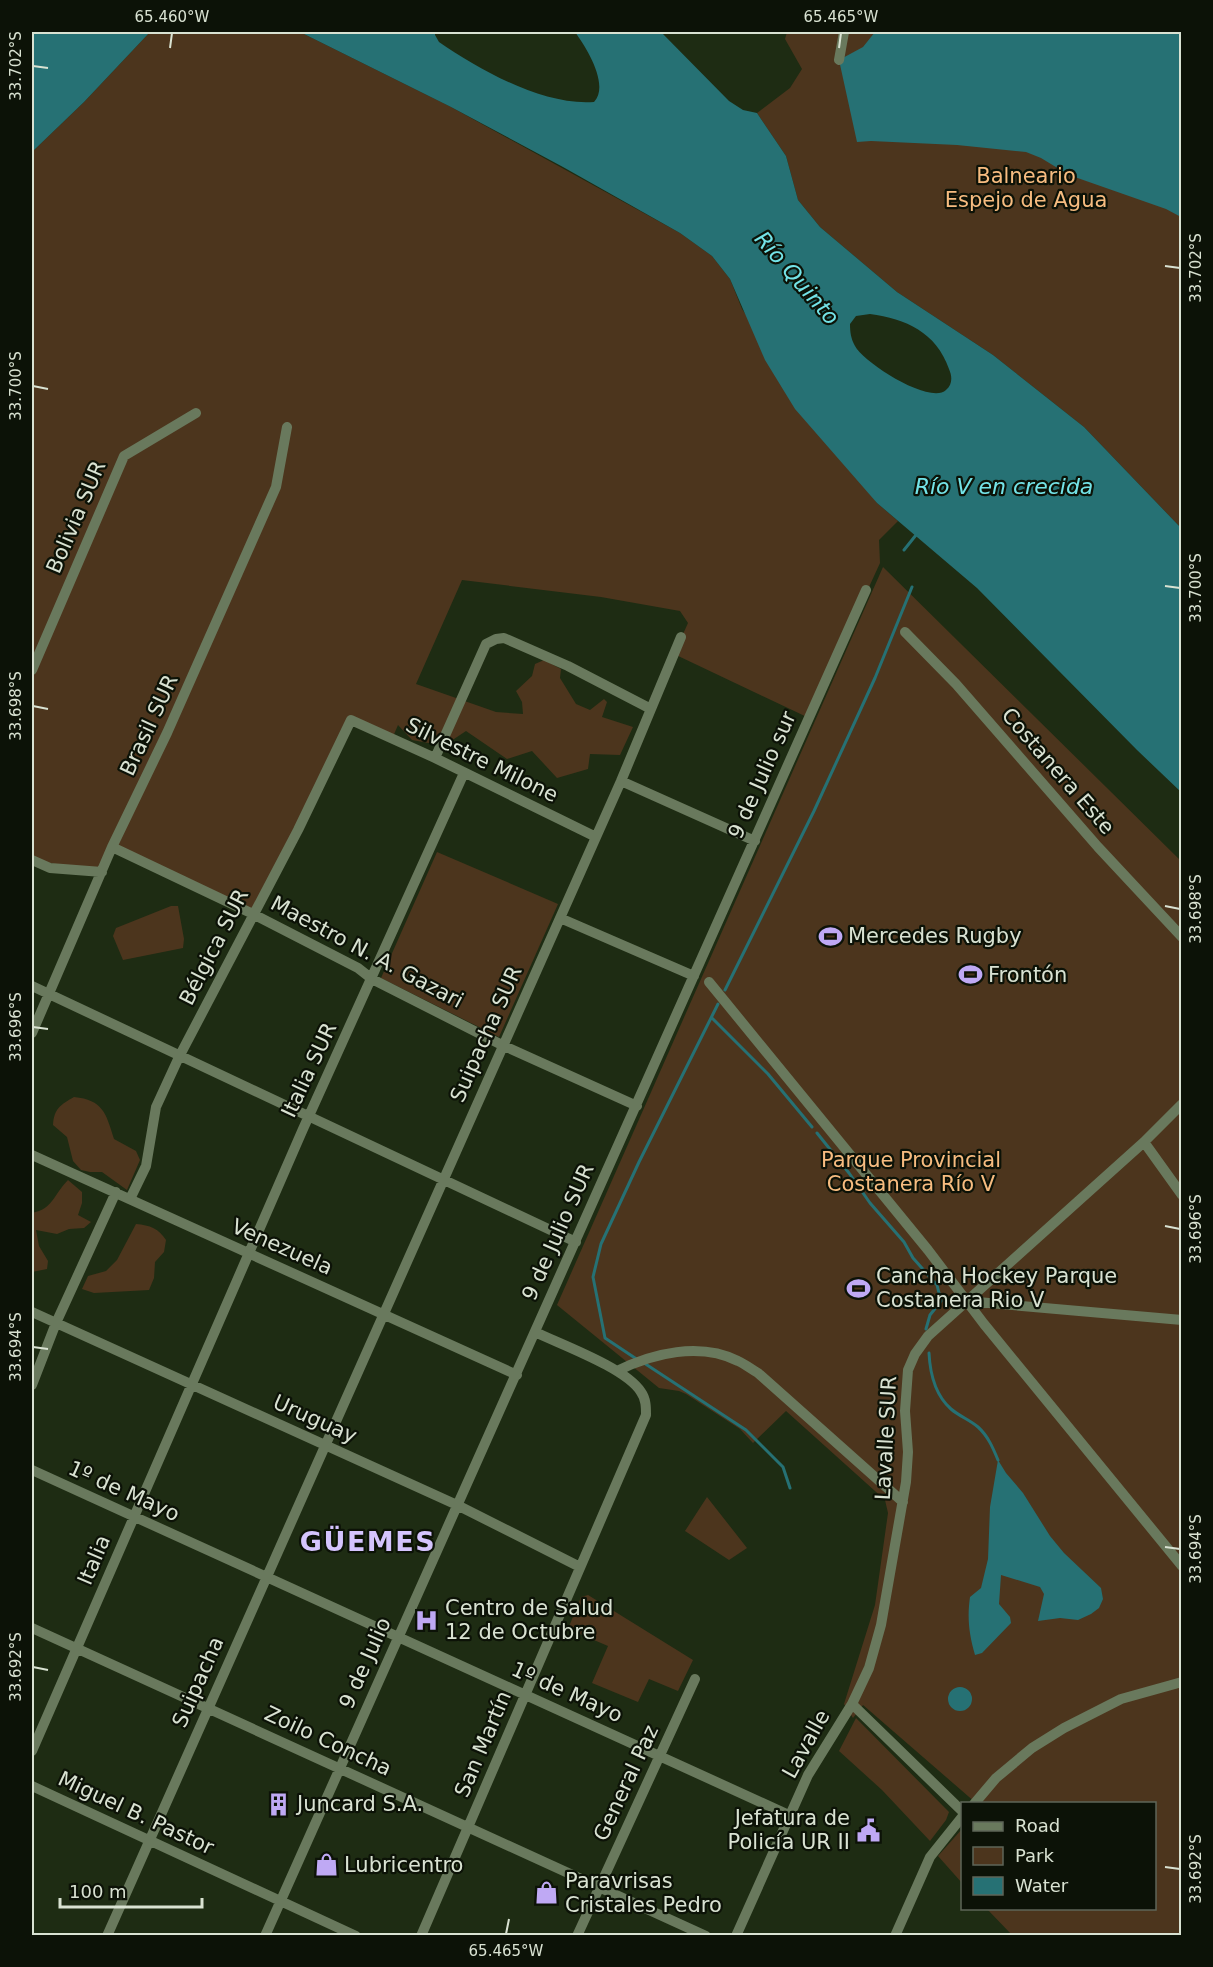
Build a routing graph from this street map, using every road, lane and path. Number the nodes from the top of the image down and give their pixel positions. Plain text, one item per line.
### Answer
1 (844, 32) edge
2 (838, 60) dead end
3 (196, 413) dead end
4 (287, 428) dead end
5 (866, 590) dead end
6 (905, 632) dead end
7 (681, 637) dead end
8 (32, 670) edge
9 (651, 709) junction
10 (351, 720) joint
11 (435, 758) junction
12 (464, 772) junction
13 (621, 781) junction
14 (596, 837) junction
15 (755, 841) junction
16 (112, 847) junction
17 (32, 860) edge
18 (102, 872) junction
19 (253, 914) junction
20 (560, 918) junction
21 (1182, 937) edge
22 (694, 975) junction
23 (372, 979) junction
24 (709, 982) dead end
25 (32, 986) edge
26 (48, 994) junction
27 (32, 1033) edge
28 (502, 1045) junction
29 (179, 1056) junction
30 (1182, 1104) edge
31 (637, 1106) junction
32 (308, 1118) junction
33 (1144, 1142) junction
34 (32, 1155) edge
35 (442, 1180) junction
36 (116, 1192) junction
37 (1182, 1195) edge
38 (130, 1199) junction
39 (576, 1242) junction
40 (249, 1254) junction
41 (966, 1301) junction
42 (32, 1312) edge
43 (383, 1314) junction
44 (1182, 1320) edge
45 (56, 1323) junction
46 (535, 1332) junction
47 (617, 1371) junction
48 (517, 1375) junction
49 (192, 1384) junction
50 (32, 1385) edge
51 (324, 1445) junction
52 (32, 1470) edge
53 (903, 1502) junction
54 (457, 1505) junction
55 (134, 1517) junction
56 (1182, 1566) edge
57 (580, 1567) junction
58 (266, 1577) junction
59 (32, 1628) edge
60 (398, 1637) junction
61 (77, 1649) junction
62 (695, 1679) dead end
63 (1182, 1682) edge
64 (525, 1695) junction
65 (852, 1704) junction
66 (207, 1708) junction
67 (32, 1751) edge
68 (661, 1756) junction
69 (339, 1768) junction
70 (32, 1786) edge
71 (975, 1802) edge
72 (961, 1809) edge
73 (791, 1816) junction
74 (961, 1819) edge
75 (469, 1827) junction
76 (149, 1841) junction
77 (599, 1887) junction
78 (280, 1901) junction
79 (107, 1935) edge
80 (264, 1935) edge
81 (356, 1935) edge
82 (420, 1935) edge
83 (577, 1935) edge
84 (706, 1935) edge
85 (736, 1935) edge
86 (895, 1935) edge

1 - 2 street
3 - 8 street, Bolivia SUR
4 - 16 street, Brasil SUR
5 - 15 street, 9 de Julio sur
6 - 21 street, Costanera Este
7 - 9 street, Suipacha SUR
9 - 11 street
9 - 13 street, Suipacha SUR
10 - 11 street, Silvestre Milone
10 - 19 street, Bélgica SUR
11 - 12 street, Silvestre Milone
12 - 14 street, Silvestre Milone
12 - 23 street, Italia SUR
13 - 14 street, Suipacha SUR
13 - 15 street
14 - 20 street, Suipacha SUR
15 - 22 street, 9 de Julio sur
16 - 18 street, Brasil SUR
16 - 19 street, Maestro N. A. Gazari
17 - 18 street
18 - 26 street, Brasil SUR
19 - 23 street, Maestro N. A. Gazari
19 - 29 street, Bélgica SUR
20 - 22 street
20 - 28 street, Suipacha SUR
22 - 31 street, 9 de Julio SUR
23 - 28 street, Maestro N. A. Gazari
23 - 32 street, Italia SUR
24 - 41 street
25 - 26 street
26 - 27 street, Brasil SUR
26 - 29 street
28 - 31 street, Maestro N. A. Gazari
28 - 35 street, Suipacha SUR
29 - 32 street
29 - 38 street, Bélgica SUR
30 - 33 street, Lavalle SUR
31 - 39 street, 9 de Julio SUR
32 - 35 street
32 - 40 street, Italia SUR
33 - 37 street
33 - 41 street, Lavalle SUR
34 - 36 street, Venezuela
35 - 39 street
35 - 43 street, Suipacha SUR
36 - 38 street, Venezuela
36 - 45 street
38 - 40 street, Venezuela
39 - 46 street, 9 de Julio SUR
40 - 43 street, Venezuela
40 - 49 street, Italia SUR
41 - 44 street
41 - 53 street, Lavalle SUR
41 - 56 street
42 - 45 street, Uruguay
43 - 48 street, Venezuela
43 - 51 street, Suipacha SUR
45 - 49 street, Uruguay
45 - 50 street
46 - 47 street
46 - 48 street, 9 de Julio SUR
47 - 53 street
47 - 57 street, San Martín
48 - 54 street, 9 de Julio SUR
49 - 51 street, Uruguay
49 - 55 street, Italia
51 - 54 street, Uruguay
51 - 58 street, Suipacha
52 - 55 street, 1º de Mayo
53 - 65 street, Lavalle SUR
54 - 57 street, Uruguay
54 - 60 street, 9 de Julio
55 - 58 street, 1º de Mayo
55 - 61 street, Italia
57 - 64 street, San Martín
58 - 60 street, 1º de Mayo
58 - 66 street, Suipacha
59 - 61 street, Zoilo Concha
60 - 64 street, 1º de Mayo
60 - 69 street, 9 de Julio
61 - 66 street, Zoilo Concha
61 - 67 street, Italia
62 - 68 street, General Paz
63 - 71 street
64 - 68 street, 1º de Mayo
64 - 75 street, San Martín
65 - 72 street
65 - 73 street, Lavalle
66 - 69 street, Zoilo Concha
66 - 76 street, Suipacha
68 - 73 street, 1º de Mayo
68 - 77 street, General Paz
69 - 75 street, Zoilo Concha
69 - 78 street, 9 de Julio
70 - 76 street, Miguel B. Pastor
73 - 85 street, Lavalle
74 - 86 street
75 - 77 street, Zoilo Concha
75 - 82 street, San Martín
76 - 78 street, Miguel B. Pastor
76 - 79 street, Suipacha
77 - 83 street, General Paz
77 - 84 street, Zoilo Concha
78 - 80 street, 9 de Julio
78 - 81 street, Miguel B. Pastor

